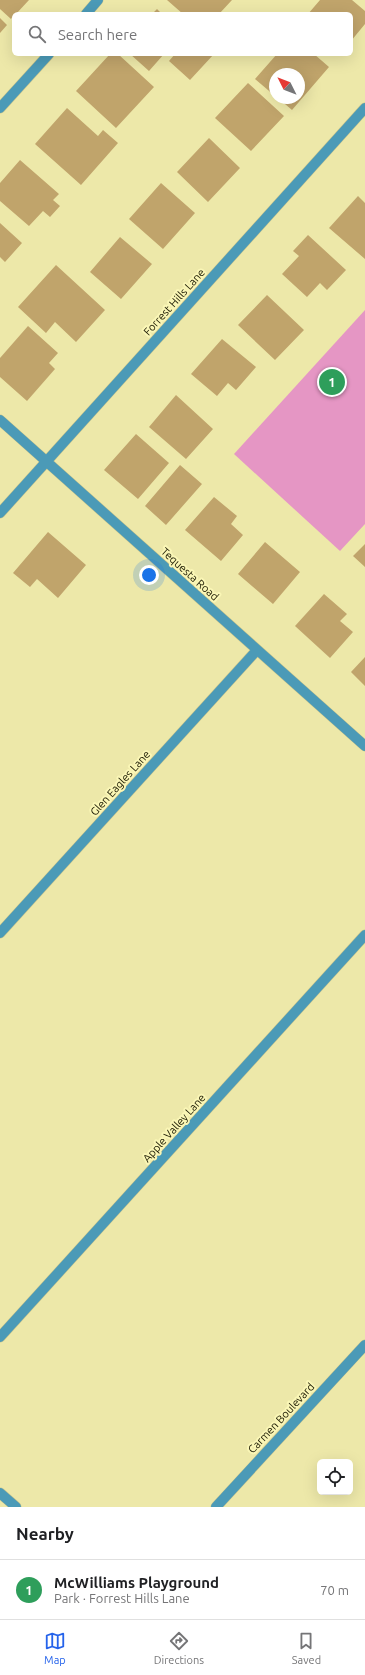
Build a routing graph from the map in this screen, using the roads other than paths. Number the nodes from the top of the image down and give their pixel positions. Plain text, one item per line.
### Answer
1 (98, 0) edge
2 (88, 12) edge
3 (47, 56) edge
4 (0, 108) edge
5 (365, 108) edge
6 (0, 420) edge
7 (46, 461) junction
8 (0, 513) edge
9 (257, 650) junction
10 (365, 746) edge
11 (0, 933) edge
12 (365, 935) edge
13 (0, 1337) edge
14 (365, 1345) edge
15 (0, 1493) edge
16 (16, 1507) edge
17 (216, 1507) edge

1 - 2 street
3 - 4 street
5 - 7 street, Forrest Hills Lane
6 - 7 street, Tequesta Road
7 - 8 street, Forrest Hills Lane
7 - 9 street, Tequesta Road
9 - 10 street, Tequesta Road
9 - 11 street, Glen Eagles Lane
12 - 13 street, Apple Valley Lane
14 - 17 street, Carmen Boulevard
15 - 16 street

